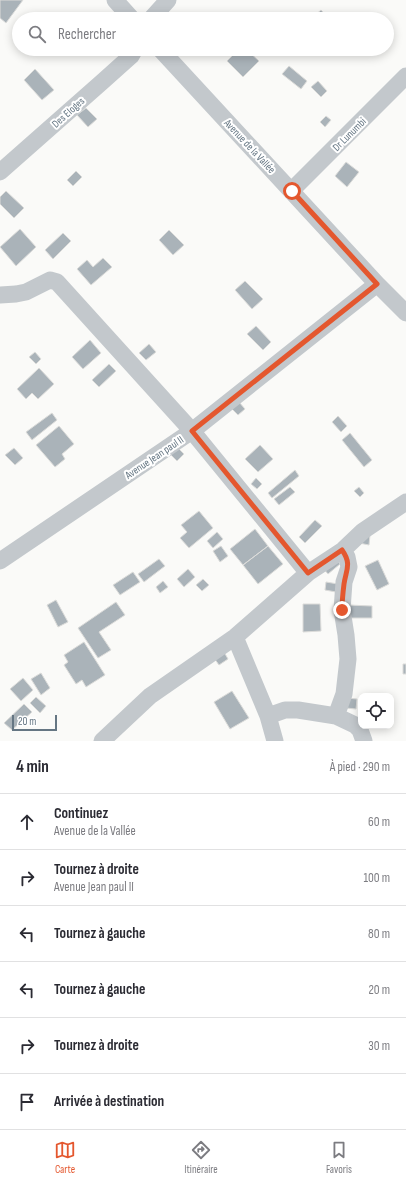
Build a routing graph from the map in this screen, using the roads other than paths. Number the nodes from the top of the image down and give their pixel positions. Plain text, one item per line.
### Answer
1 (115, 0) edge
2 (168, 0) edge
3 (126, 12) edge
4 (157, 12) edge
5 (131, 56) edge
6 (167, 56) edge
7 (406, 76) edge
8 (0, 172) edge
9 (292, 191) junction
10 (377, 284) junction
11 (0, 296) edge
12 (406, 313) edge
13 (192, 431) junction
14 (406, 502) edge
15 (342, 550) junction
16 (0, 561) edge
17 (308, 573) junction
18 (235, 637) junction
19 (268, 716) junction
20 (336, 716) junction
21 (102, 741) edge
22 (274, 741) edge
23 (364, 741) edge

1 - 3 street
2 - 4 street
5 - 8 street, Des Eloges
6 - 9 street, Avenue de la Vallée
7 - 9 street, Dr Lunumbi
9 - 10 street, Avenue de la Vallée
10 - 12 street, Avenue de la Vallée
10 - 13 street, Avenue Jean paul II
11 - 13 street
13 - 16 street, Avenue Jean paul II
13 - 17 street
14 - 15 street
15 - 17 street
15 - 20 street
17 - 18 street
18 - 19 street
18 - 21 street
19 - 20 street
19 - 22 street
20 - 23 street

